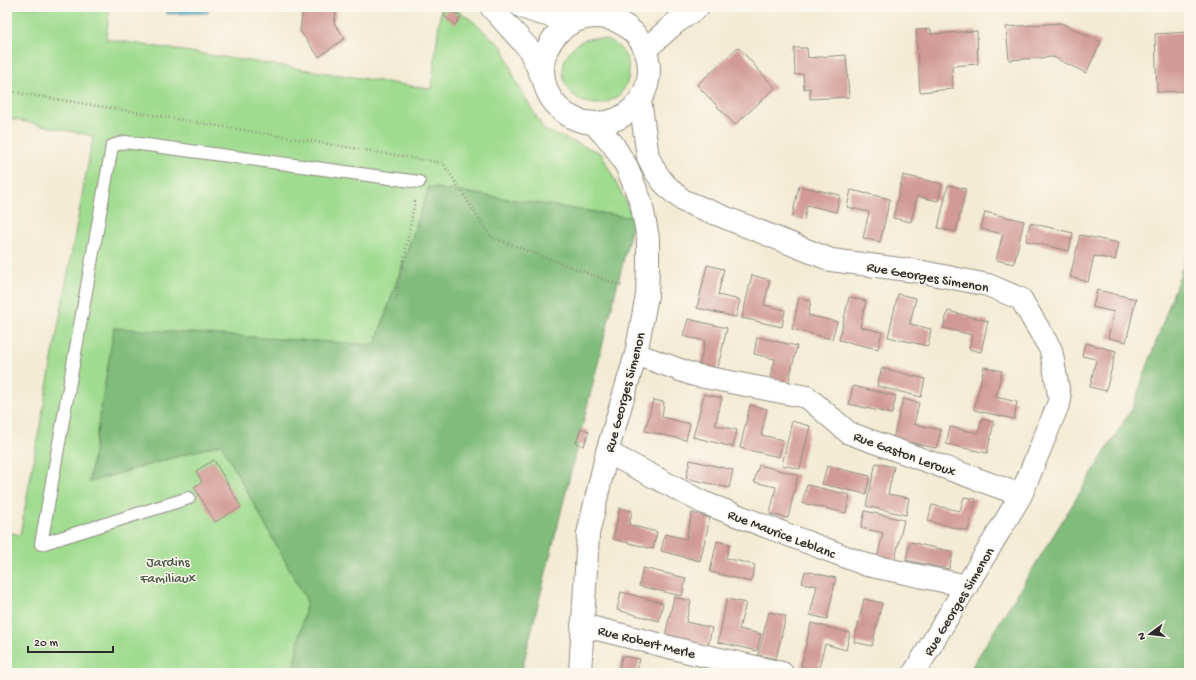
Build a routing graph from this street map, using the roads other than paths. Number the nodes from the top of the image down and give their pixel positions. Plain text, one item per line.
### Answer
1 (491, 7) edge
2 (522, 7) edge
3 (698, 7) edge
4 (580, 19) junction
5 (645, 50) junction
6 (543, 79) junction
7 (640, 100) junction
8 (594, 124) junction
9 (419, 182) road end
10 (636, 354) junction
11 (607, 452) junction
12 (1021, 495) junction
13 (189, 498) dead end
14 (967, 586) junction
15 (582, 625) junction
16 (580, 673) edge
17 (782, 673) edge
18 (914, 673) edge

1 - 6 street
2 - 4 street
3 - 5 street
4 - 5 street
4 - 6 street
5 - 7 street
6 - 8 street
7 - 8 street
7 - 12 street, Rue Georges Simenon
8 - 10 street, Rue Georges Simenon
9 - 13 lane
10 - 11 street, Rue Georges Simenon
10 - 12 street, Rue Gaston Leroux
11 - 14 street, Rue Maurice Leblanc
11 - 15 street, Rue Georges Simenon
12 - 14 street, Rue Georges Simenon
14 - 18 street, Rue Georges Simenon
15 - 16 street, Rue Georges Simenon
15 - 17 street, Rue Robert Merle

